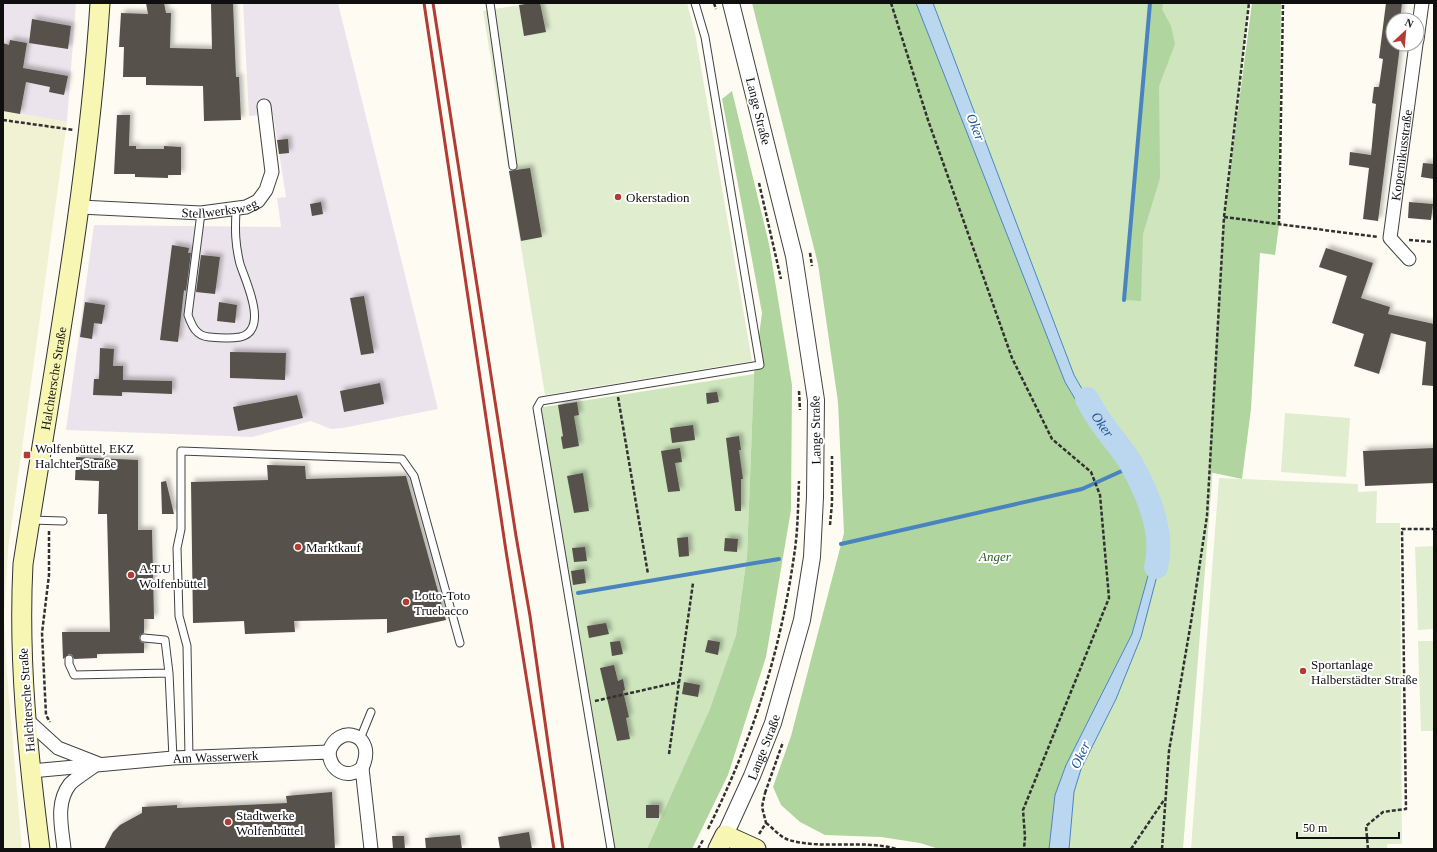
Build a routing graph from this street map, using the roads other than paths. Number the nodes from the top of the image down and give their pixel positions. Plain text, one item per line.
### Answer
1 (100, 3) edge
2 (490, 3) edge
3 (695, 3) edge
4 (731, 3) edge
5 (1415, 52) edge
6 (264, 106) dead end
7 (513, 166) dead end
8 (80, 207) junction
9 (236, 210) junction
10 (201, 213) junction
11 (1409, 259) dead end
12 (30, 520) junction
13 (63, 520) dead end
14 (144, 638) dead end
15 (460, 643) dead end
16 (69, 659) dead end
17 (169, 673) junction
18 (371, 712) dead end
19 (25, 718) junction
20 (360, 739) junction
21 (329, 752) junction
22 (173, 758) junction
23 (189, 758) junction
24 (98, 766) junction
25 (362, 768) junction
26 (31, 771) junction
27 (722, 842) edge
28 (754, 848) edge
29 (40, 849) edge
30 (64, 849) edge
31 (371, 849) edge
32 (611, 849) edge

1 - 8 main road, Halchtersche Straße
2 - 7 lane
3 - 32 lane
4 - 27 street, Lange Straße
5 - 11 street, Kopernikusstraße
6 - 9 street, Stellwerksweg
8 - 10 street, Stellwerksweg
8 - 12 main road, Halchtersche Straße
9 - 10 street, Stellwerksweg
9 - 10 lane
12 - 13 lane
12 - 19 main road, Halchtersche Straße
14 - 17 lane
15 - 23 lane
16 - 17 lane
17 - 22 lane
18 - 20 lane
19 - 24 street, Am Wasserwerk
19 - 26 main road, Halchtersche Straße
20 - 21 street
20 - 25 street
21 - 23 street, Am Wasserwerk
21 - 25 street
22 - 23 street, Am Wasserwerk
22 - 24 street, Am Wasserwerk
24 - 26 street, Am Wasserwerk
24 - 30 street
25 - 31 street
26 - 29 main road, Halchtersche Straße
27 - 28 main road

